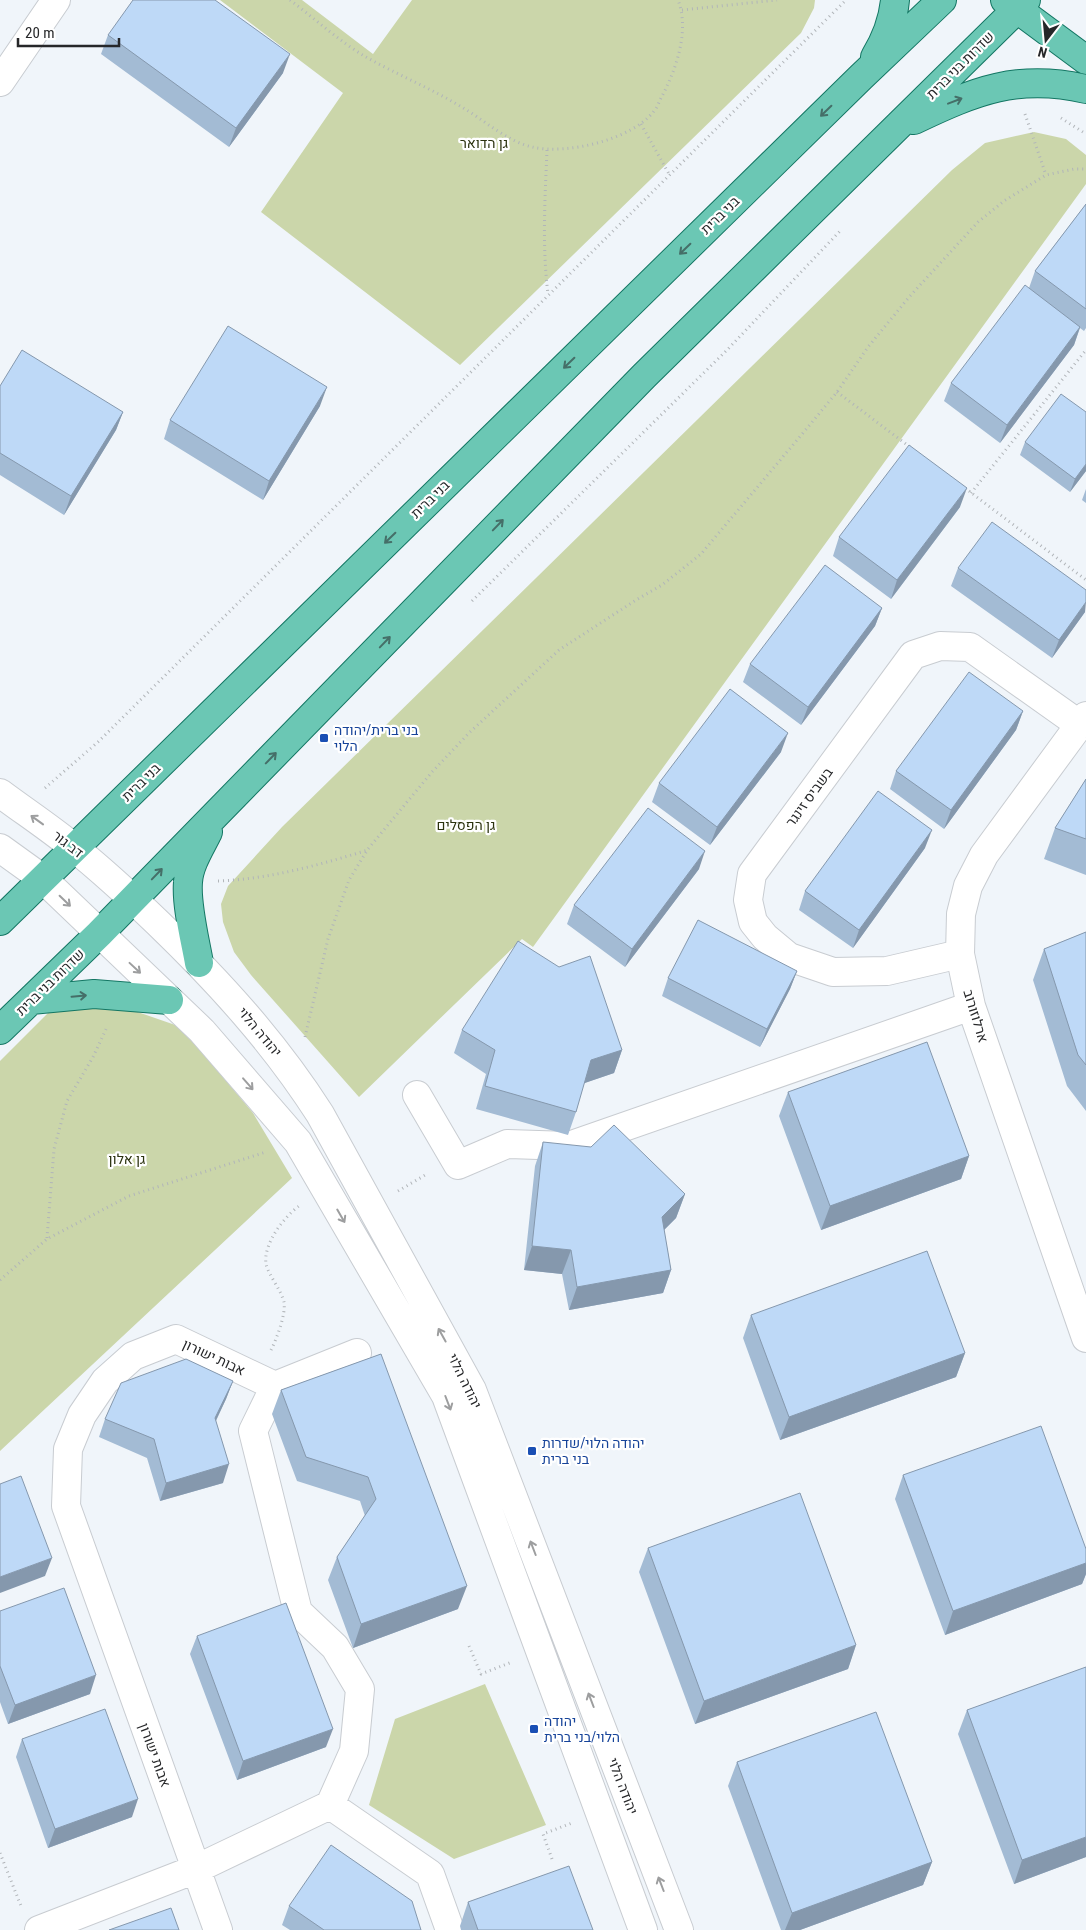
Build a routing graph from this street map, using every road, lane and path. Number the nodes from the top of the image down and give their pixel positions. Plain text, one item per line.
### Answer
1 (56, 0) edge
2 (290, 0) edge
3 (678, 0) edge
4 (777, 0) edge
5 (846, 0) edge
6 (895, 0) edge
7 (942, 0) edge
8 (1016, 3) edge
9 (682, 10) junction
10 (1086, 60) edge
11 (861, 77) junction
12 (0, 82) edge
13 (1018, 83) junction
14 (1086, 89) edge
15 (641, 124) junction
16 (895, 129) junction
17 (547, 150) junction
18 (1086, 169) edge
19 (669, 174) junction
20 (1046, 175) junction
21 (843, 228) dead end
22 (548, 295) junction
23 (1086, 350) edge
24 (836, 392) junction
25 (916, 451) edge
26 (963, 487) edge
27 (971, 493) junction
28 (1086, 580) edge
29 (465, 607) dead end
30 (1083, 721) edge
31 (10, 801) edge
32 (216, 813) junction
33 (0, 848) edge
34 (74, 848) junction
35 (368, 850) junction
36 (43, 879) junction
37 (188, 882) junction
38 (133, 899) junction
39 (0, 921) edge
40 (99, 934) junction
41 (960, 954) junction
42 (199, 963) junction
43 (113, 995) junction
44 (31, 1000) junction
45 (169, 1000) junction
46 (971, 1006) junction
47 (0, 1030) edge
48 (296, 1076) junction
49 (417, 1095) dead end
50 (298, 1142) junction
51 (422, 1177) dead end
52 (412, 1183) dead end
53 (326, 1190) junction
54 (47, 1239) junction
55 (0, 1280) edge
56 (1086, 1338) edge
57 (358, 1353) dead end
58 (267, 1381) junction
59 (469, 1646) dead end
60 (540, 1650) junction
61 (330, 1805) junction
62 (599, 1812) junction
63 (0, 1853) edge
64 (552, 1859) dead end
65 (196, 1869) junction
66 (31, 1921) edge
67 (218, 1930) edge
68 (450, 1930) edge
69 (643, 1930) edge
70 (679, 1930) edge

1 - 12 street
2 - 17 path
3 - 9 path
4 - 9 path
5 - 19 path
6 - 11 main road
7 - 11 main road
8 - 10 main road
8 - 16 main road, שדרות בני ברית
9 - 15 path
11 -> 34 main road, בני ברית
13 - 14 main road
16 -> 13 main road
13 - 20 path
15 - 17 path
15 - 19 path
32 -> 16 main road
17 - 22 path
18 - 20 path
19 - 22 path
20 - 24 path
21 - 29 path
22 - 31 path
23 - 27 path
24 - 25 path
24 - 35 path
26 - 27 path
27 - 28 path
30 - 41 street, ארלוזורוב
30 - 41 street, בשביס זינגר
34 -> 31 street, דב גור
32 - 37 main road
38 -> 32 main road
33 - 36 street
34 - 36 main road, בני ברית
34 - 38 street, דב גור
35 - 37 path
35 - 48 path
36 - 39 main road, בני ברית
36 -> 40 street
37 - 42 main road
38 - 40 main road
38 - 42 street, יהודה הלוי
40 - 44 main road, שדרות בני ברית
40 -> 45 street, יהודה הלוי
41 - 46 street, ארלוזורוב
42 - 48 street, יהודה הלוי
44 -> 43 main road
43 - 45 main road
43 - 54 path
44 - 47 main road, שדרות בני ברית
45 -> 50 street, יהודה הלוי
46 - 49 street
46 - 56 street, ארלוזורוב
70 -> 48 street, יהודה הלוי
50 - 53 street, יהודה הלוי
50 - 54 path
51 - 52 path
53 - 58 path
53 -> 60 street, יהודה הלוי
54 - 55 path
57 - 58 street
58 - 61 street
58 - 65 street, אבות ישורון
59 - 60 path
60 - 62 street, יהודה הלוי
61 - 65 street
61 - 68 street
62 - 64 path
62 - 69 street, יהודה הלוי
63 - 66 path
65 - 66 street
65 - 67 street, אבות ישורון

